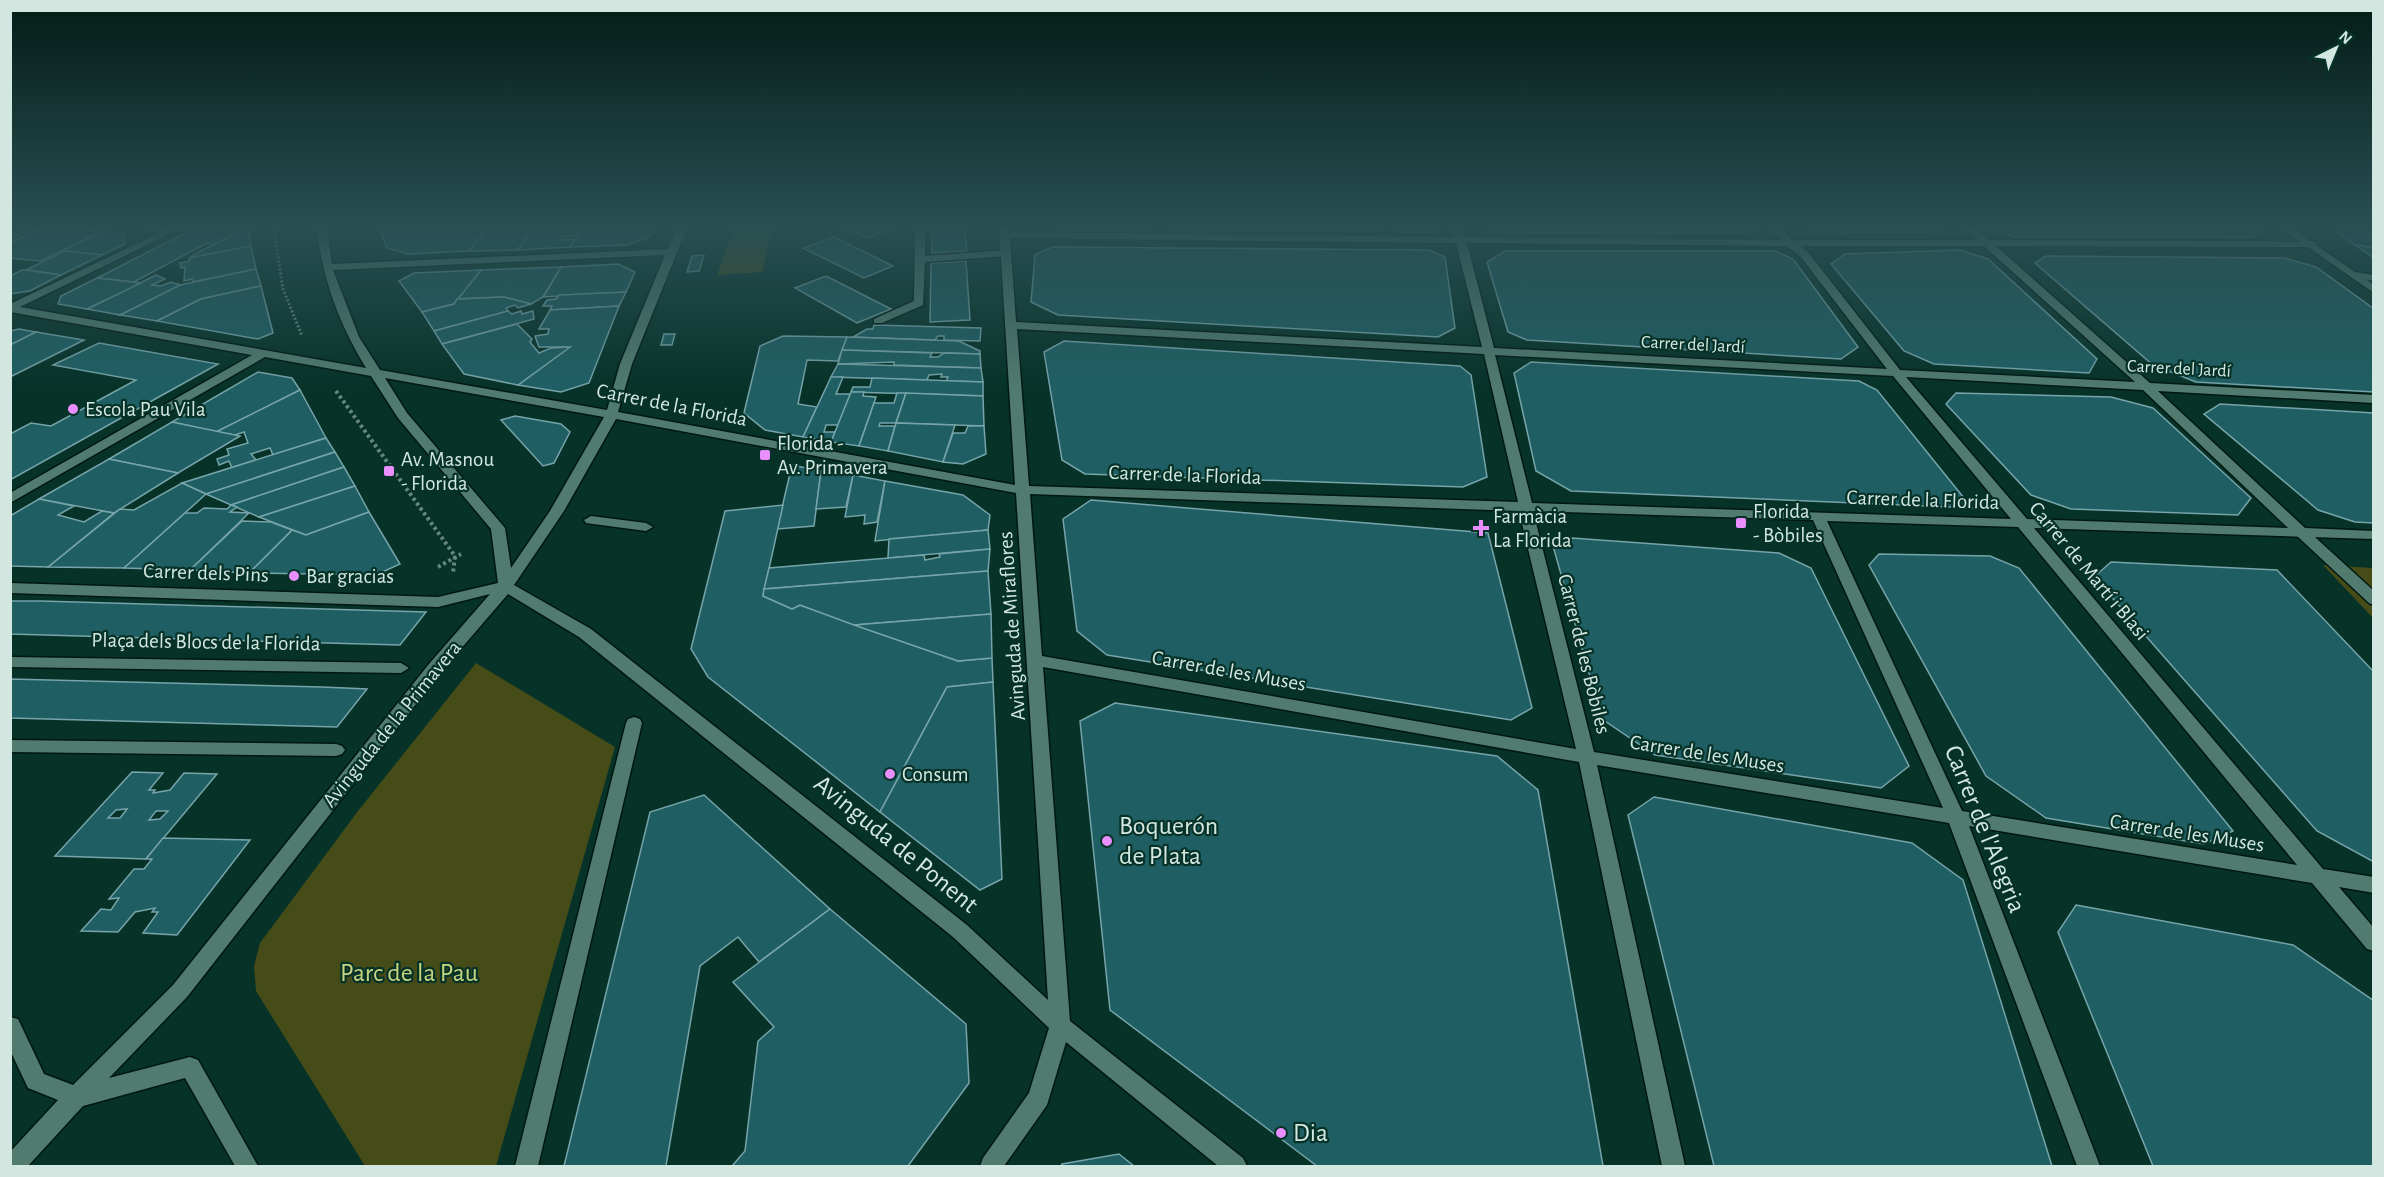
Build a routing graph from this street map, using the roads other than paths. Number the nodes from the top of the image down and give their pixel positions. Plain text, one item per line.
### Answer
1 (70, 280) edge
2 (332, 280) edge
3 (661, 280) edge
4 (920, 280) edge
5 (1009, 280) edge
6 (1471, 280) edge
7 (1824, 280) edge
8 (2028, 280) edge
9 (2360, 280) edge
10 (2373, 290) edge
11 (10, 309) edge
12 (878, 321) dead end
13 (1012, 325) junction
14 (1490, 352) junction
15 (263, 353) junction
16 (374, 374) junction
17 (1898, 374) junction
18 (2145, 385) junction
19 (2373, 399) edge
20 (611, 416) junction
21 (1023, 490) junction
22 (10, 499) edge
23 (1525, 506) junction
24 (1818, 518) junction
25 (591, 520) dead end
26 (2023, 525) junction
27 (646, 527) dead end
28 (2301, 532) junction
29 (2373, 535) edge
30 (506, 586) junction
31 (10, 588) edge
32 (2373, 600) edge
33 (1035, 660) junction
34 (10, 662) edge
35 (401, 668) dead end
36 (634, 723) dead end
37 (10, 746) edge
38 (336, 750) dead end
39 (1587, 757) junction
40 (1956, 817) junction
41 (2320, 878) junction
42 (2373, 885) edge
43 (2373, 943) edge
44 (1060, 1025) junction
45 (10, 1026) edge
46 (76, 1097) junction
47 (13, 1167) edge
48 (247, 1167) edge
49 (526, 1167) edge
50 (991, 1167) edge
51 (1235, 1167) edge
52 (1673, 1167) edge
53 (2088, 1167) edge

1 - 11 street
2 - 16 street
3 - 20 street, Avinguda de la Primavera
4 - 12 street
5 - 13 street, Avinguda de Miraflores
6 - 14 street, Carrer de les Bòbiles
7 - 17 street, Carrer de Martí i Blasi
8 - 18 street
9 - 10 street
11 - 15 street, Carrer de la Florida
13 - 14 street, Carrer del Jardí
13 - 21 street, Avinguda de Miraflores
14 - 17 street, Carrer del Jardí
14 - 23 street, Carrer de les Bòbiles
15 - 16 street, Carrer de la Florida
15 - 22 street
16 - 20 street, Carrer de la Florida
16 - 30 street
17 - 18 street, Carrer del Jardí
17 - 26 street, Carrer de Martí i Blasi
18 - 19 street, Carrer del Jardí
18 - 28 street
20 - 21 street, Carrer de la Florida
20 - 30 street, Avinguda de la Primavera
21 - 23 street, Carrer de la Florida
21 - 33 street, Avinguda de Miraflores
23 - 24 street, Carrer de la Florida
23 - 39 street, Carrer de les Bòbiles
24 - 26 street, Carrer de la Florida
24 - 40 street, Carrer de l'Alegria
25 - 27 street
26 - 28 street, Carrer de la Florida
26 - 41 street, Carrer de Martí i Blasi
28 - 29 street, Carrer de la Florida
28 - 32 street
30 - 31 street, Carrer dels Pins
30 - 44 street, Avinguda de Ponent
30 - 46 street, Avinguda de la Primavera
33 - 39 street, Carrer de les Muses
33 - 44 street, Avinguda de Miraflores
34 - 35 street, Plaça dels Blocs de la Florida
36 - 49 street
37 - 38 street
39 - 40 street, Carrer de les Muses
39 - 52 street, Carrer de les Bòbiles
40 - 41 street, Carrer de les Muses
40 - 53 street, Carrer de l'Alegria
41 - 42 street, Carrer de les Muses
41 - 43 street, Carrer de Martí i Blasi
44 - 50 street, Avinguda de Miraflores
44 - 51 street, Avinguda de Ponent
45 - 46 street
46 - 47 street, Avinguda de la Primavera
46 - 48 street

